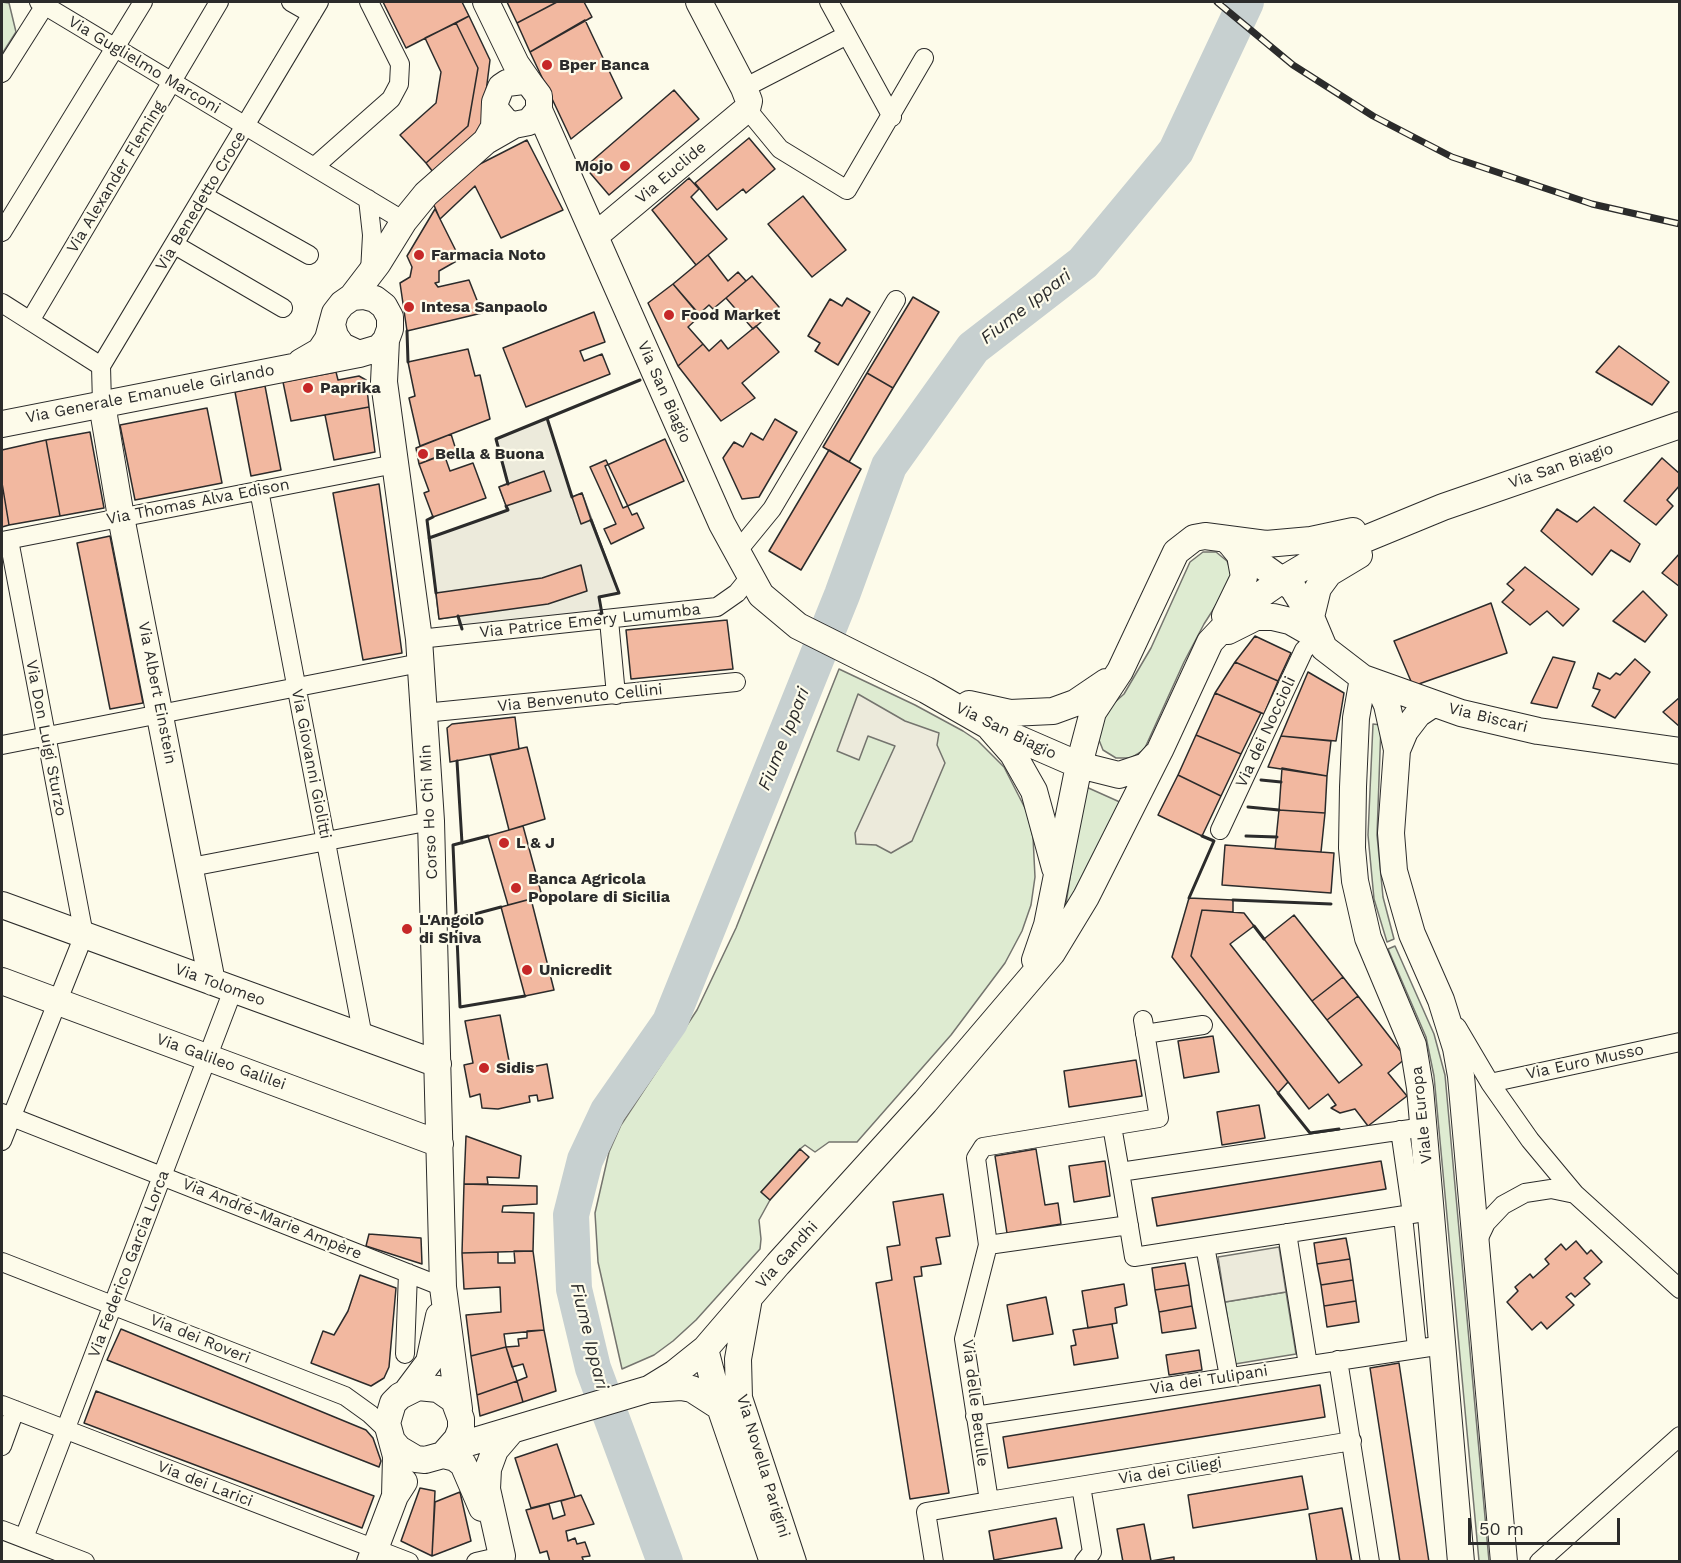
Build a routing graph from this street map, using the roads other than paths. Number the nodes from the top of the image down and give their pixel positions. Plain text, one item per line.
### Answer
1 (143, 2) edge
2 (219, 2) edge
3 (291, 2) edge
4 (369, 2) edge
5 (486, 2) edge
6 (700, 2) edge
7 (828, 2) edge
8 (43, 3) edge
9 (316, 8) edge
10 (847, 35) junction
11 (505, 42) junction
12 (115, 47) junction
13 (924, 58) dead end
14 (2, 73) edge
15 (172, 81) junction
16 (746, 98) junction
17 (514, 111) junction
18 (892, 117) junction
19 (246, 126) junction
20 (314, 167) junction
21 (204, 196) junction
22 (368, 199) junction
23 (404, 221) junction
24 (2, 232) edge
25 (595, 236) junction
26 (175, 245) junction
27 (309, 255) dead end
28 (374, 269) junction
29 (352, 297) junction
30 (896, 300) dead end
31 (2, 303) edge
32 (384, 306) junction
33 (283, 308) dead end
34 (30, 321) junction
35 (332, 325) junction
36 (386, 340) junction
37 (359, 354) junction
38 (299, 364) junction
39 (101, 366) junction
40 (102, 404) junction
41 (2, 424) edge
42 (1680, 425) edge
43 (395, 464) junction
44 (259, 490) junction
45 (1443, 507) junction
46 (121, 518) junction
47 (5, 540) edge
48 (1226, 541) junction
49 (736, 553) junction
50 (750, 577) junction
51 (1282, 579) junction
52 (609, 620) junction
53 (1315, 627) junction
54 (1210, 642) junction
55 (419, 651) junction
56 (1120, 671) junction
57 (1370, 681) junction
58 (736, 682) dead end
59 (297, 687) junction
60 (926, 690) junction
61 (616, 694) junction
62 (1433, 704) junction
63 (424, 713) junction
64 (161, 714) junction
65 (987, 725) junction
66 (45, 736) junction
67 (2, 745) edge
68 (1160, 750) junction
69 (1397, 750) junction
70 (1680, 751) edge
71 (1079, 765) junction
72 (431, 821) junction
73 (1220, 830) dead end
74 (326, 841) junction
75 (191, 867) junction
76 (1058, 881) junction
77 (2, 905) edge
78 (84, 935) junction
79 (2, 981) edge
80 (1027, 983) junction
81 (223, 986) junction
82 (1441, 1000) junction
83 (57, 1001) junction
84 (1203, 1025) dead end
85 (363, 1037) junction
86 (1680, 1042) edge
87 (207, 1057) junction
88 (438, 1064) junction
89 (1490, 1083) junction
90 (6, 1115) edge
91 (1112, 1126) junction
92 (1412, 1128) junction
93 (2, 1141) edge
94 (440, 1144) junction
95 (1120, 1172) junction
96 (162, 1176) junction
97 (1575, 1194) junction
98 (1415, 1214) junction
99 (1129, 1225) junction
100 (1287, 1233) junction
101 (988, 1245) junction
102 (1205, 1246) junction
103 (1475, 1246) junction
104 (2, 1262) edge
105 (408, 1274) junction
106 (443, 1287) junction
107 (1680, 1289) edge
108 (749, 1298) junction
109 (114, 1305) junction
110 (1443, 1345) junction
111 (1417, 1348) junction
112 (705, 1349) junction
113 (405, 1354) dead end
114 (1338, 1360) junction
115 (1308, 1365) junction
116 (1228, 1377) junction
117 (408, 1390) junction
118 (638, 1392) junction
119 (730, 1403) junction
120 (8, 1408) edge
121 (975, 1416) junction
122 (65, 1430) junction
123 (512, 1430) junction
124 (1680, 1436) edge
125 (391, 1437) junction
126 (457, 1438) junction
127 (1352, 1441) junction
128 (2, 1446) edge
129 (1081, 1486) junction
130 (487, 1489) junction
131 (395, 1496) junction
132 (989, 1501) junction
133 (2, 1530) edge
134 (24, 1538) junction
135 (373, 1555) edge
136 (503, 1559) edge
137 (85, 1562) edge
138 (410, 1562) edge
139 (476, 1562) edge
140 (773, 1562) edge
141 (793, 1562) edge
142 (934, 1562) edge
143 (1084, 1562) edge
144 (1370, 1562) edge
145 (1461, 1562) edge
146 (1504, 1562) edge
147 (1539, 1562) edge

1 - 12 street
2 - 15 street, Via Alexander Fleming
3 - 9 street
4 - 20 street
5 - 11 main road
6 - 16 main road
7 - 10 street
8 - 12 street, Via Guglielmo Marconi
8 - 14 street
9 - 19 street, Via Benedetto Croce
10 - 16 street, Via Euclide
10 - 18 street
11 - 17 main road
11 - 17 main road, Via San Biagio
12 - 15 street, Via Guglielmo Marconi
12 - 24 street
13 - 18 street
15 - 19 street, Via Guglielmo Marconi
15 - 34 street, Via Alexander Fleming
16 - 18 street
16 - 25 main road, Via Euclide
17 - 23 main road
17 - 25 main road, Via San Biagio
19 - 20 street, Via Guglielmo Marconi
19 - 21 street, Via Benedetto Croce
20 - 22 street, Via Guglielmo Marconi
21 - 26 street, Via Benedetto Croce
21 - 27 street
22 - 23 street, Via Guglielmo Marconi
22 - 28 street
23 - 28 main road
25 - 49 main road, Via San Biagio
26 - 33 street
26 - 39 street, Via Benedetto Croce
28 - 29 main road
28 - 32 main road
29 - 32 main road
29 - 35 main road
30 - 49 street
31 - 34 street
32 - 36 main road
34 - 39 street
35 - 37 main road
35 - 38 main road
36 - 37 main road
36 - 43 main road, Corso Ho Chi Min
37 - 38 main road, Via Generale Emanuele Girlando
38 - 40 main road, Via Generale Emanuele Girlando
39 - 40 street
40 - 41 main road, Via Generale Emanuele Girlando
40 - 46 main road, Via Albert Einstein
42 - 45 main road, Via San Biagio
43 - 44 street, Via Thomas Alva Edison
43 - 55 main road, Corso Ho Chi Min
44 - 46 street, Via Thomas Alva Edison
44 - 59 street, Via Giovanni Giolitti
45 - 48 main road
45 - 51 main road
45 - 53 main road
46 - 47 street, Via Thomas Alva Edison
46 - 64 main road, Via Albert Einstein
47 - 66 street, Via Don Luigi Sturzo
48 - 51 main road
48 - 54 main road
48 - 56 main road
49 - 50 main road, Via San Biagio
50 - 52 street, Via Patrice Emery Lumumba
50 - 60 main road, Via San Biagio
51 - 53 main road
51 - 54 main road
52 - 55 street, Via Patrice Emery Lumumba
52 - 61 street
53 - 54 main road
53 - 57 main road, Via Biscari
53 - 73 street, Via dei Noccioli
54 - 68 main road, Via Gandhi
55 - 59 street, Via Patrice Emery Lumumba
55 - 63 main road, Corso Ho Chi Min
56 - 60 main road
56 - 71 main road
57 - 62 main road, Via Biscari
57 - 69 main road
57 - 92 main road, Viale Europa
58 - 61 street, Via Benvenuto Cellini
59 - 64 street, Via Patrice Emery Lumumba
59 - 74 street, Via Giovanni Giolitti
60 - 65 main road, Via San Biagio
61 - 63 street, Via Benvenuto Cellini
62 - 69 main road
62 - 70 main road, Via Biscari
63 - 72 main road, Corso Ho Chi Min
64 - 66 street, Via Patrice Emery Lumumba
64 - 75 main road, Via Albert Einstein
65 - 71 main road, Via San Biagio
65 - 76 main road
66 - 67 street, Via Patrice Emery Lumumba
66 - 78 street, Via Don Luigi Sturzo
68 - 71 main road, Via San Biagio
68 - 80 main road, Via Gandhi
69 - 82 main road
71 - 76 main road
72 - 74 street
72 - 88 main road, Corso Ho Chi Min
74 - 75 street
74 - 85 street, Via Giovanni Giolitti
75 - 81 main road, Via Albert Einstein
76 - 80 main road
77 - 78 main road, Via Tolomeo
78 - 81 main road, Via Tolomeo
78 - 83 street
79 - 83 main road, Via Galileo Galilei
80 - 108 main road, Via Gandhi
81 - 85 main road, Via Tolomeo
81 - 87 street, Via Federico Garcia Lorca
82 - 89 street
82 - 103 main road
83 - 87 main road, Via Galileo Galilei
83 - 90 street
84 - 91 street, Via delle Betulle
85 - 88 main road, Via Tolomeo
86 - 89 street, Via Euro Musso
87 - 94 main road, Via Galileo Galilei
87 - 96 street, Via Federico Garcia Lorca
88 - 94 main road, Corso Ho Chi Min
89 - 97 street
90 - 93 street
90 - 96 street, Via André-Marie Ampère
91 - 95 street
91 - 101 street, Via delle Betulle
92 - 95 street
92 - 98 main road, Viale Europa
94 - 106 main road, Corso Ho Chi Min
95 - 99 street
96 - 105 street, Via André-Marie Ampère
96 - 109 street, Via Federico Garcia Lorca
97 - 103 street
97 - 107 street
98 - 100 street
98 - 110 main road, Viale Europa
98 - 111 street
99 - 101 street
99 - 102 street
100 - 102 street
100 - 115 street
101 - 121 street, Via delle Betulle
102 - 116 street
103 - 146 main road
104 - 109 street, Via dei Roveri
105 - 106 street, Via André-Marie Ampère
105 - 113 street
106 - 117 main road
106 - 126 main road
108 - 112 main road, Via Gandhi
108 - 119 main road, Via Novella Parigini
109 - 122 street, Via Federico Garcia Lorca
109 - 125 street, Via dei Roveri
110 - 111 street, Via dei Tulipani
110 - 145 main road, Viale Europa
111 - 114 street, Via dei Tulipani
112 - 118 main road, Via Gandhi
112 - 119 main road
114 - 115 street, Via dei Tulipani
114 - 127 street
115 - 116 street, Via dei Tulipani
116 - 121 street, Via dei Tulipani
117 - 125 main road
117 - 126 main road
118 - 119 main road, Via Novella Parigini
118 - 123 main road, Via Gandhi
119 - 140 main road, Via Novella Parigini
119 - 141 main road, Via Novella Parigini
120 - 122 street, Via dei Larici
120 - 128 street
121 - 132 street, Via delle Betulle
122 - 134 street, Via Federico Garcia Lorca
122 - 135 street, Via dei Larici
123 - 126 main road, Via Gandhi
123 - 130 main road
124 - 147 street
125 - 126 main road
125 - 131 main road
126 - 130 main road
126 - 131 main road
126 - 136 main road
127 - 129 street, Via dei Ciliegi
127 - 144 street
129 - 132 street, Via dei Ciliegi
129 - 143 street
130 - 136 main road
131 - 135 main road
132 - 142 street
133 - 134 street
134 - 137 street
135 - 138 street, Via dei Larici
136 - 139 street

